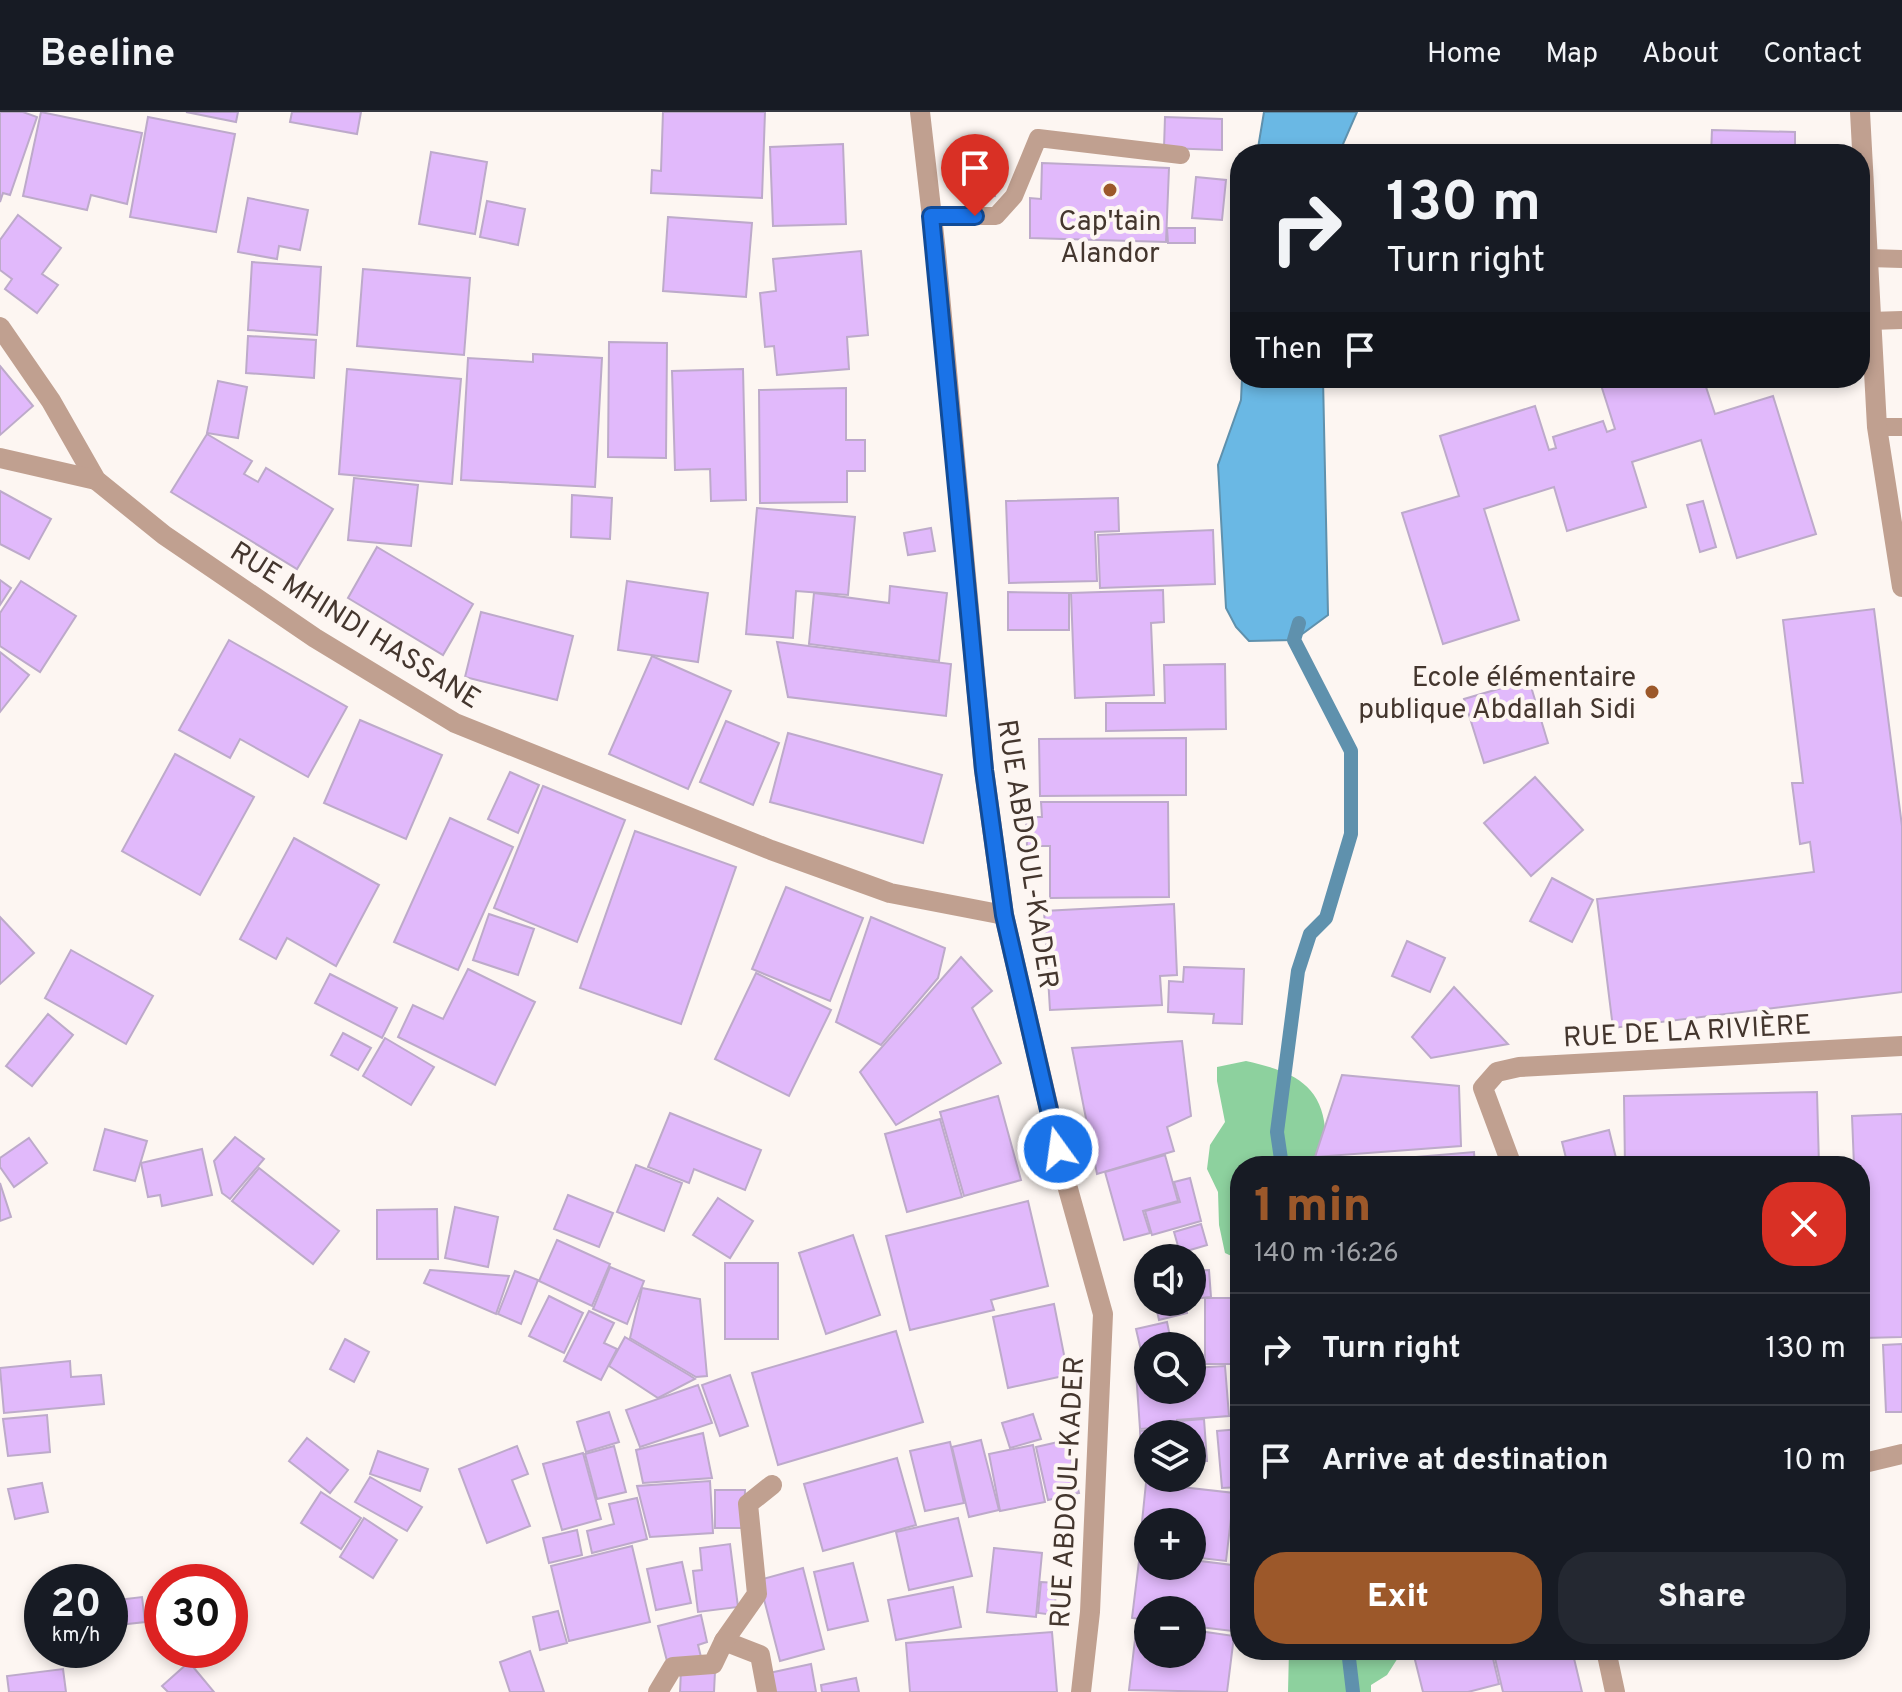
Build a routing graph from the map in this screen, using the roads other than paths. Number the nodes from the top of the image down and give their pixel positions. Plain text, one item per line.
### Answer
1 (920, 112) edge
2 (1860, 112) edge
3 (1862, 144) edge
4 (1181, 155) dead end
5 (931, 216) junction
6 (1870, 258) edge
7 (1902, 259) edge
8 (1902, 320) edge
9 (1870, 321) joint
10 (0, 327) edge
11 (1877, 427) junction
12 (1902, 427) edge
13 (0, 458) edge
14 (96, 480) junction
15 (1902, 587) edge
16 (1004, 915) junction
17 (1902, 1046) edge
18 (1508, 1156) edge
19 (1902, 1454) edge
20 (1870, 1462) edge
21 (772, 1485) dead end
22 (724, 1641) junction
23 (1608, 1660) edge
24 (658, 1692) edge
25 (767, 1692) edge
26 (1081, 1692) edge
27 (1615, 1692) edge

1 - 5 street, RUE ABDOUL-KADER
2 - 3 street
4 - 5 lane
5 - 16 street, RUE ABDOUL-KADER
6 - 7 lane
8 - 9 lane
9 - 11 street
10 - 14 street, RUE MHINDI HASSANE
11 - 12 lane
11 - 15 street
13 - 14 street
14 - 16 street, RUE MHINDI HASSANE
16 - 26 street, RUE ABDOUL-KADER
17 - 18 street, RUE DE LA RIVIÈRE
19 - 20 street
21 - 22 street
22 - 24 street
22 - 25 street
23 - 27 street

